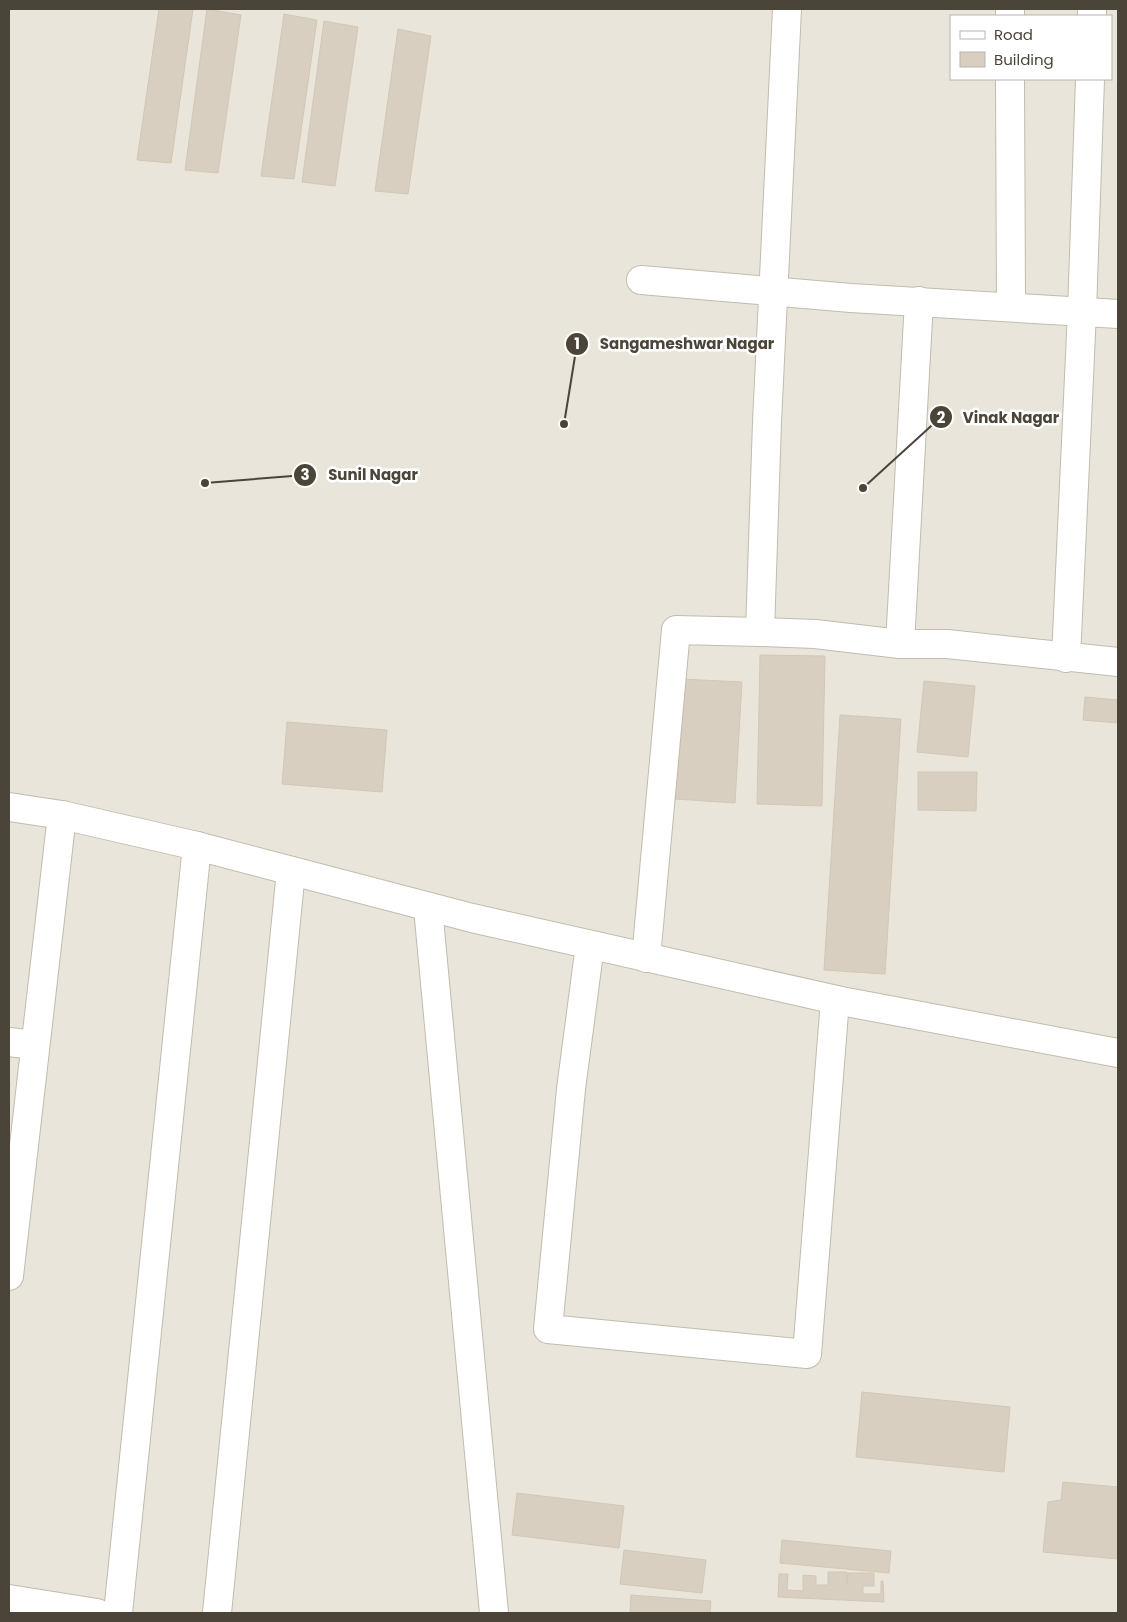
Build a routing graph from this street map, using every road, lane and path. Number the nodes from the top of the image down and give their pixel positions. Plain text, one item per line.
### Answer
1 (787, 9) edge
2 (1010, 80) edge
3 (1090, 80) edge
4 (641, 280) dead end
5 (773, 290) junction
6 (919, 301) junction
7 (1011, 306) junction
8 (1082, 312) junction
9 (1118, 314) edge
10 (760, 632) junction
11 (900, 644) junction
12 (1066, 658) junction
13 (1118, 662) edge
14 (9, 807) edge
15 (62, 815) junction
16 (197, 846) junction
17 (292, 871) junction
18 (428, 908) junction
19 (590, 945) junction
20 (646, 958) junction
21 (835, 1000) junction
22 (9, 1042) edge
23 (35, 1045) junction
24 (1118, 1053) edge
25 (9, 1276) edge
26 (9, 1599) edge
27 (97, 1613) edge
28 (118, 1613) edge
29 (217, 1613) edge
30 (494, 1613) edge

1 - 5 street
2 - 7 street
3 - 8 street
4 - 5 street
5 - 6 street
5 - 10 street
6 - 7 street
6 - 11 street
7 - 8 street
8 - 9 street
8 - 12 street
10 - 11 street
10 - 20 street
11 - 12 street
12 - 13 street
14 - 15 street
15 - 16 street
15 - 23 street
16 - 17 street
16 - 28 street
17 - 18 street
17 - 29 street
18 - 19 street
18 - 30 street
19 - 20 street
19 - 21 street
20 - 21 street
21 - 24 street
22 - 23 street
23 - 25 street
26 - 27 street

